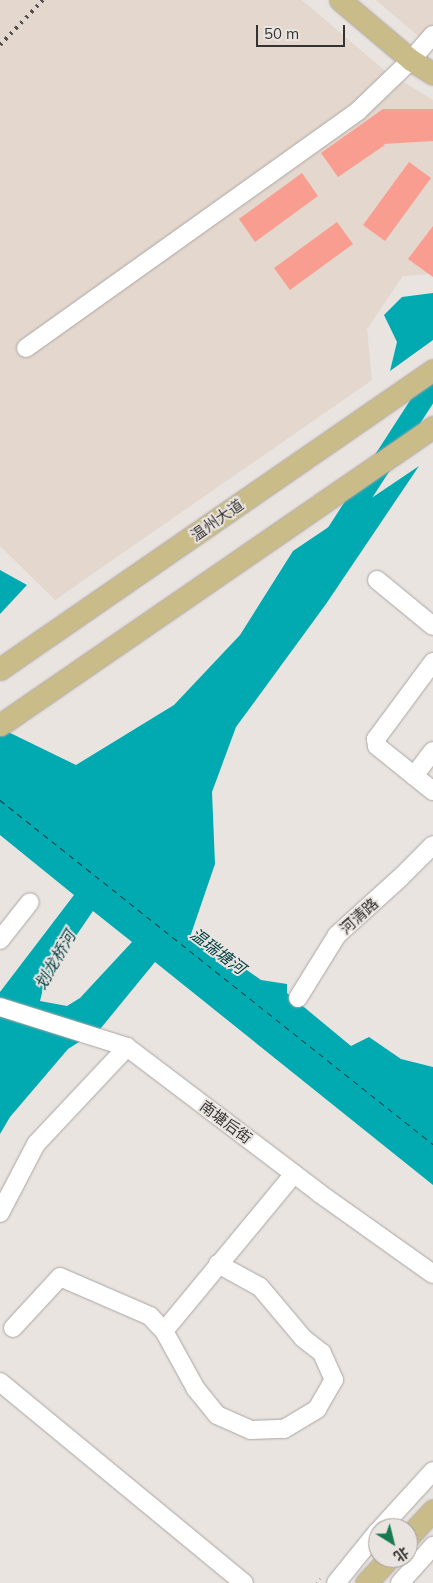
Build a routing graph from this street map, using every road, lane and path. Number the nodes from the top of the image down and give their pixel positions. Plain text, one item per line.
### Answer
1 (340, 0) edge
2 (433, 35) edge
3 (411, 60) junction
4 (433, 74) edge
5 (26, 348) dead end
6 (433, 370) edge
7 (433, 427) edge
8 (377, 580) dead end
9 (433, 626) edge
10 (433, 662) edge
11 (0, 668) edge
12 (0, 725) edge
13 (433, 751) edge
14 (414, 776) junction
15 (433, 790) edge
16 (433, 844) edge
17 (30, 902) dead end
18 (0, 940) edge
19 (298, 998) dead end
20 (0, 1007) edge
21 (127, 1048) junction
22 (294, 1174) junction
23 (0, 1213) edge
24 (218, 1264) junction
25 (433, 1274) edge
26 (13, 1328) dead end
27 (164, 1331) junction
28 (0, 1382) edge
29 (433, 1471) edge
30 (433, 1510) edge
31 (390, 1518) edge
32 (418, 1526) edge
33 (368, 1544) edge
34 (433, 1546) edge
35 (433, 1559) edge
36 (380, 1568) edge
37 (244, 1583) edge
38 (336, 1583) edge
39 (366, 1583) edge
40 (400, 1583) edge
41 (410, 1583) edge

1 - 3 main road
2 - 3 street
3 - 4 main road
3 - 5 street
6 - 11 main road, 温州大道
7 - 12 main road
8 - 9 street
10 - 14 street
13 - 14 street
14 - 15 street
16 - 19 street, 河清路
17 - 18 street
20 - 21 street, 南塘后街
21 - 22 street, 南塘后街
21 - 23 street
22 - 24 street
22 - 25 street, 南塘后街
24 - 27 street
24 - 27 street
26 - 27 street
28 - 37 street
29 - 31 street
30 - 32 main road
33 - 38 street
34 - 40 street
35 - 41 street
36 - 39 main road

